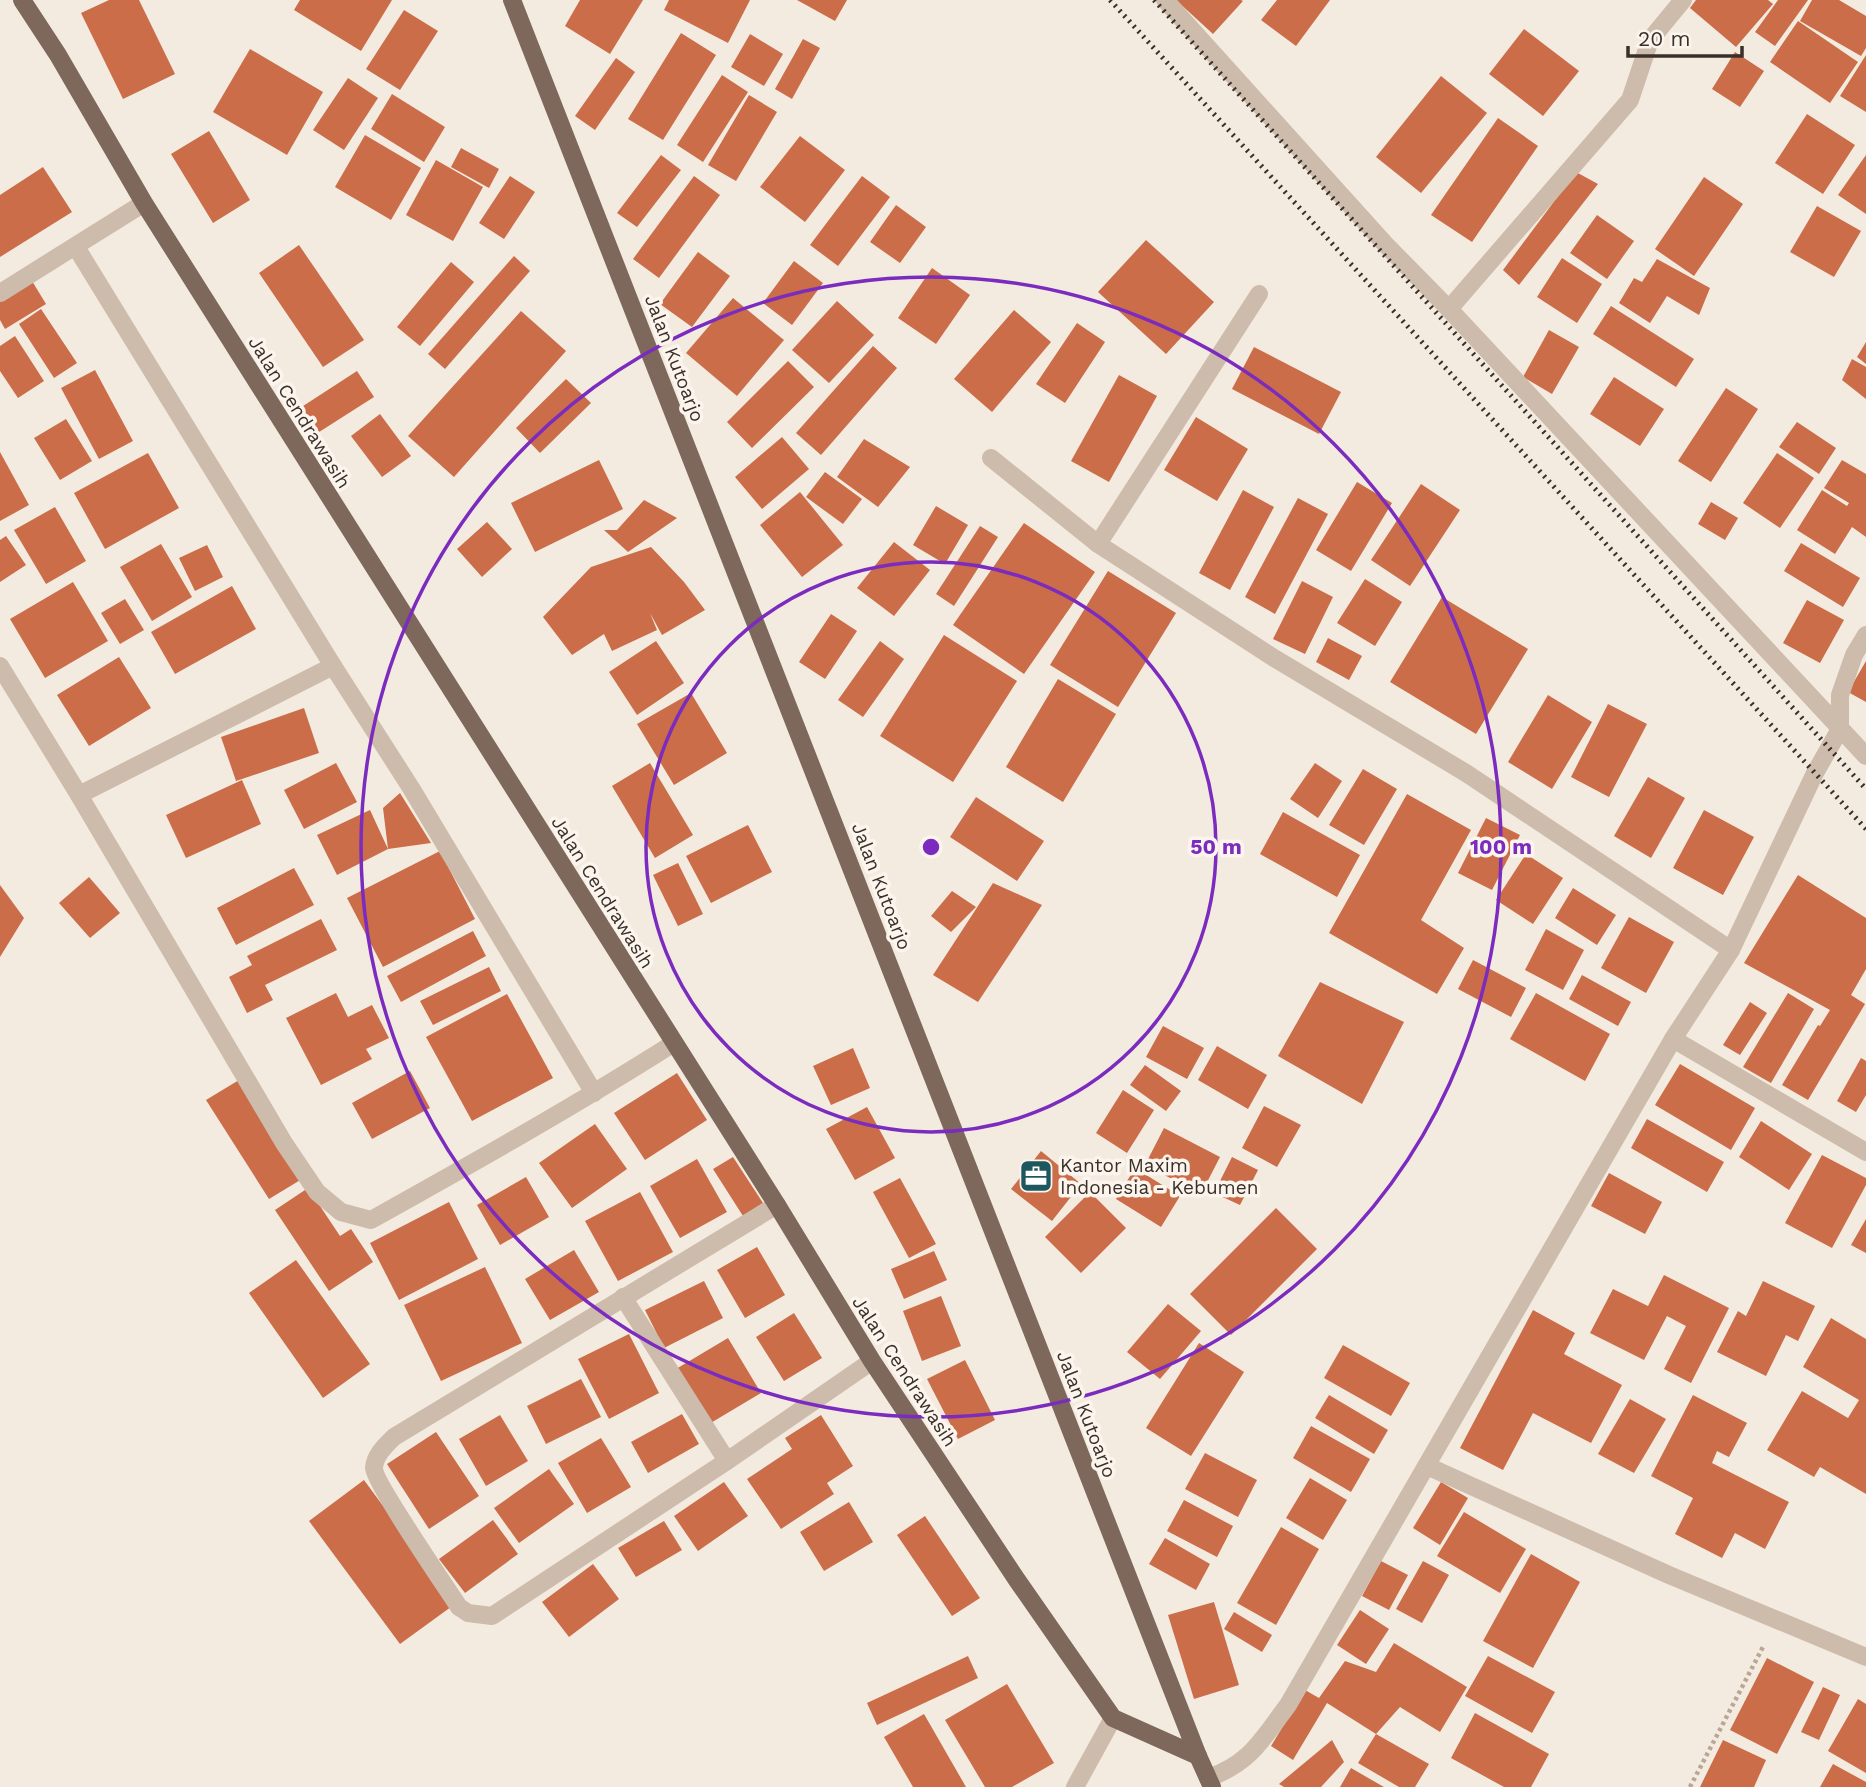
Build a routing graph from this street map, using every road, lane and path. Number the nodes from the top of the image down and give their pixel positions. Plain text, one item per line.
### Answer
1 (22, 0) edge
2 (512, 0) edge
3 (1165, 0) edge
4 (1681, 3) edge
5 (144, 203) junction
6 (76, 247) junction
7 (0, 293) edge
8 (1259, 294) dead end
9 (1449, 309) junction
10 (991, 458) dead end
11 (1098, 544) junction
12 (1866, 635) edge
13 (0, 666) edge
14 (333, 666) junction
15 (1840, 729) junction
16 (1866, 756) edge
17 (79, 795) junction
18 (1731, 950) junction
19 (1673, 1039) junction
20 (674, 1043) junction
21 (594, 1093) junction
22 (1866, 1152) edge
23 (777, 1205) junction
24 (623, 1297) junction
25 (872, 1361) junction
26 (727, 1461) junction
27 (1427, 1466) junction
28 (1776, 1621) junction
29 (1866, 1657) edge
30 (1113, 1718) junction
31 (1198, 1756) junction
32 (1210, 1782) edge
33 (1074, 1787) edge
34 (1690, 1787) edge

1 - 5 main road, Jalan Cendrawasih
2 - 31 main road, Jalan Kutoarjo
3 - 9 street
4 - 9 street
5 - 6 street
5 - 20 main road, Jalan Cendrawasih
6 - 7 street
6 - 14 street
8 - 11 street
9 - 15 street
10 - 11 street
11 - 18 street
12 - 15 street
13 - 17 street
14 - 17 street
14 - 21 street
15 - 16 street
15 - 18 street
17 - 21 street
18 - 19 street
19 - 22 street
19 - 27 street
20 - 21 street
20 - 23 main road, Jalan Cendrawasih
23 - 24 street
23 - 25 main road, Jalan Cendrawasih
24 - 26 street
24 - 26 street
25 - 26 street
25 - 30 main road, Jalan Cendrawasih
27 - 28 street
27 - 32 street
28 - 29 street
28 - 34 path
30 - 31 main road
30 - 33 street
31 - 32 main road, Jalan Kutoarjo

